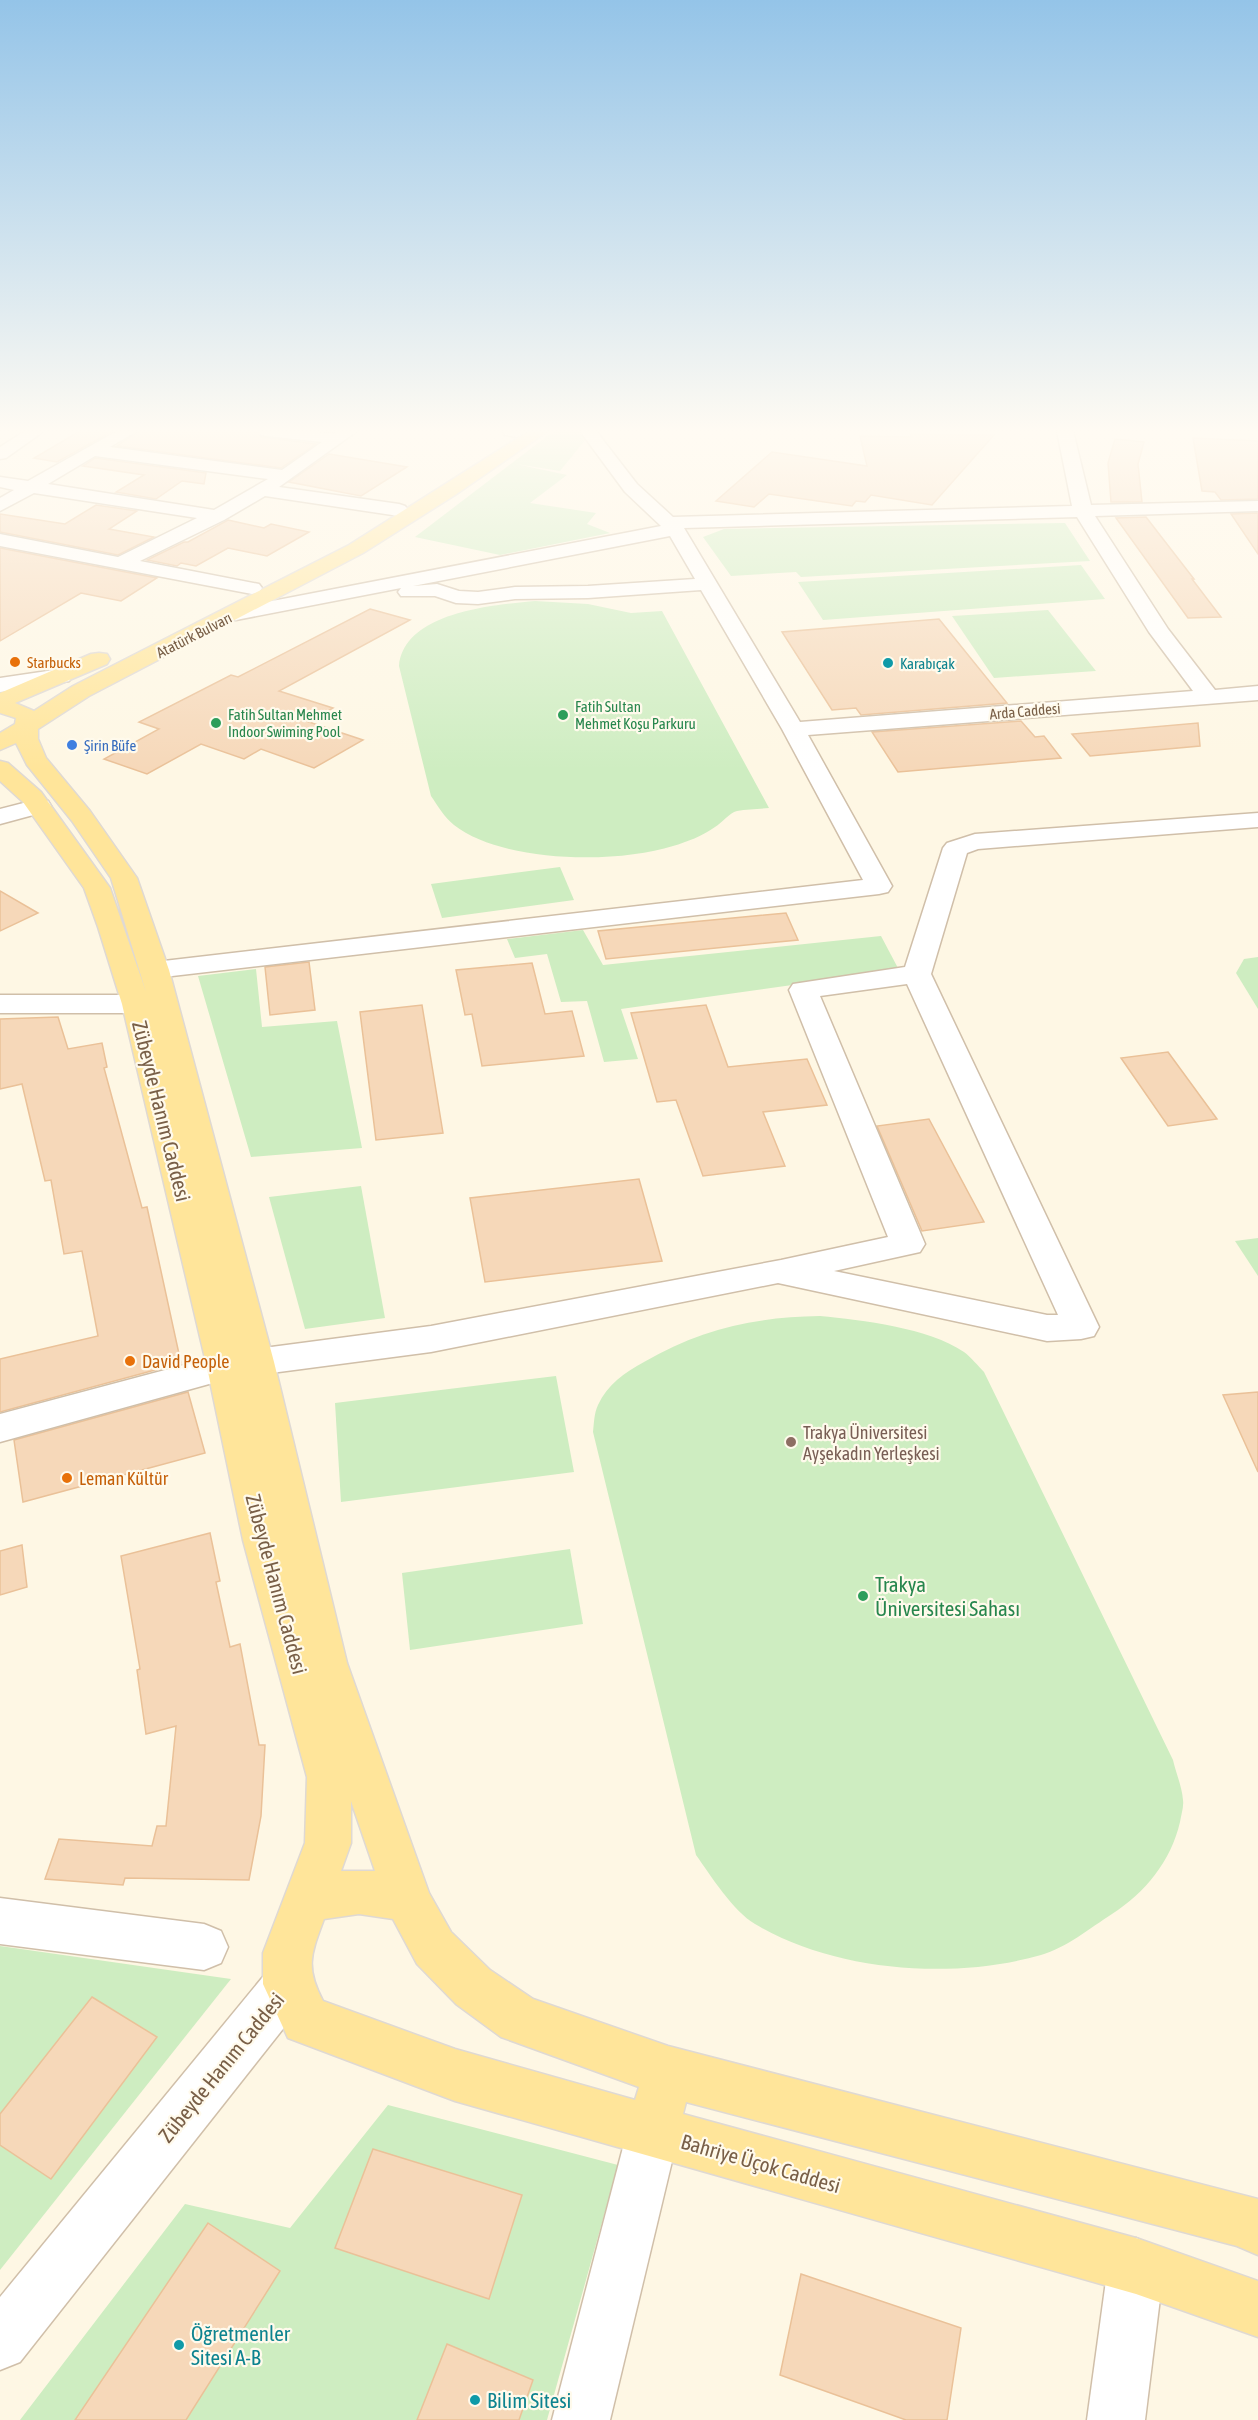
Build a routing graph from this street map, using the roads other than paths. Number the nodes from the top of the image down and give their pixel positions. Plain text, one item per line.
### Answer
1 (20, 544) edge
2 (160, 544) edge
3 (335, 544) edge
4 (361, 544) edge
5 (584, 544) edge
6 (684, 544) edge
7 (1103, 544) edge
8 (119, 564) junction
9 (708, 584) junction
10 (252, 588) junction
11 (372, 601) dead end
12 (236, 614) junction
13 (61, 676) junction
14 (0, 685) edge
15 (1258, 693) edge
16 (1208, 696) junction
17 (0, 701) edge
18 (9, 724) edge
19 (793, 729) junction
20 (0, 768) edge
21 (39, 806) junction
22 (0, 817) edge
23 (1258, 820) edge
24 (155, 970) junction
25 (917, 974) junction
26 (0, 1004) edge
27 (136, 1004) junction
28 (778, 1271) junction
29 (241, 1364) junction
30 (0, 1428) edge
31 (308, 1901) junction
32 (409, 1902) junction
33 (0, 1921) edge
34 (204, 1947) dead end
35 (288, 1984) junction
36 (668, 2072) junction
37 (652, 2132) junction
38 (1258, 2228) edge
39 (1136, 2266) junction
40 (1258, 2309) edge
41 (0, 2342) edge
42 (581, 2420) edge
43 (1116, 2420) edge

1 - 8 street
2 - 8 street
3 - 10 main road, Atatürk Bulvarı
4 - 12 main road, Atatürk Bulvarı
5 - 12 street
6 - 9 street
7 - 16 street
8 - 10 street
9 - 11 street
9 - 19 street
10 - 13 main road, Atatürk Bulvarı
12 - 18 main road, Atatürk Bulvarı
13 - 14 street
13 - 17 main road, Atatürk Bulvarı
15 - 16 street, Arda Caddesi
16 - 19 street, Arda Caddesi
18 - 24 main road, Zübeyde Hanım Caddesi
19 - 24 street
20 - 21 main road, Zübeyde Hanım Caddesi
21 - 22 street
21 - 27 main road, Zübeyde Hanım Caddesi
23 - 25 street
24 - 29 main road, Zübeyde Hanım Caddesi
25 - 28 street
25 - 28 street
26 - 27 street
27 - 29 main road, Zübeyde Hanım Caddesi
28 - 29 street
29 - 30 street
29 - 31 main road, Zübeyde Hanım Caddesi
29 - 32 main road, Zübeyde Hanım Caddesi
31 - 32 main road
31 - 35 main road, Zübeyde Hanım Caddesi
32 - 36 main road
33 - 34 street
35 - 37 main road, Bahriye Üçok Caddesi
35 - 41 street, Zübeyde Hanım Caddesi
36 - 37 main road
36 - 38 main road
37 - 39 main road, Bahriye Üçok Caddesi
37 - 42 street
39 - 40 main road, Bahriye Üçok Caddesi
39 - 43 street

